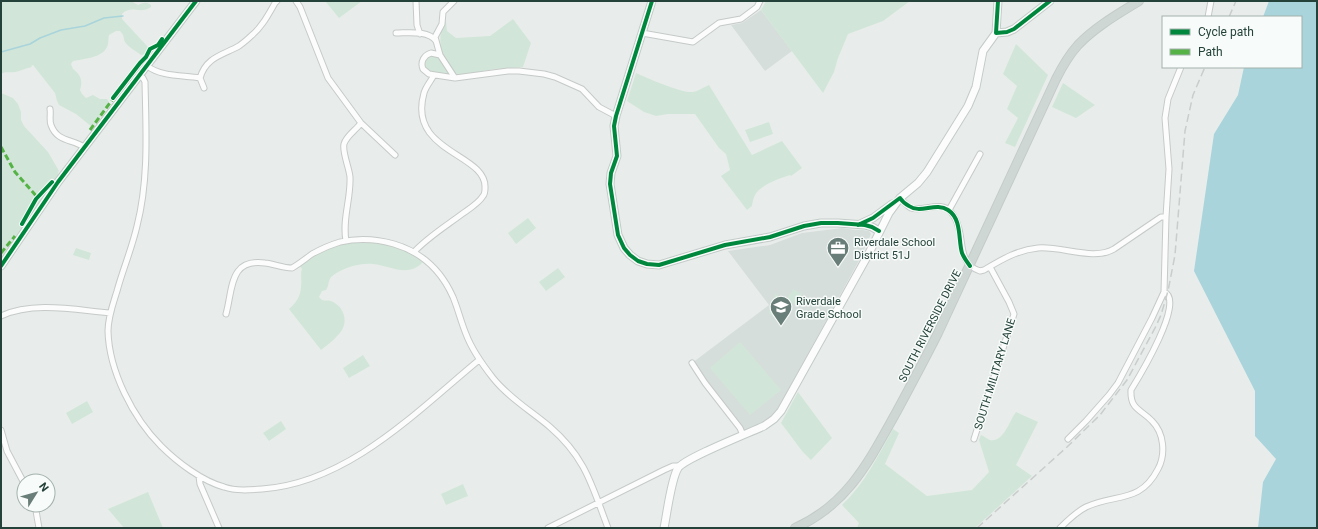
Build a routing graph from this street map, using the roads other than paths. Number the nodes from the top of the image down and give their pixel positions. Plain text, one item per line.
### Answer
1 (196, 1) edge
2 (277, 1) edge
3 (296, 1) edge
4 (416, 1) edge
5 (454, 1) edge
6 (652, 1) edge
7 (760, 1) edge
8 (998, 1) edge
9 (1050, 1) edge
10 (1139, 1) edge
11 (1211, 1) edge
12 (1208, 16) edge
13 (642, 33) junction
14 (996, 33) junction
15 (396, 34) dead end
16 (420, 34) junction
17 (436, 41) junction
18 (440, 55) junction
19 (147, 66) junction
20 (1181, 68) edge
21 (434, 75) junction
22 (140, 76) junction
23 (200, 78) junction
24 (455, 78) junction
25 (204, 88) dead end
26 (50, 109) dead end
27 (616, 116) junction
28 (361, 123) junction
29 (84, 147) junction
30 (980, 154) dead end
31 (395, 155) dead end
32 (900, 198) junction
33 (949, 210) junction
34 (1166, 216) junction
35 (858, 224) junction
36 (879, 231) junction
37 (346, 241) junction
38 (414, 252) junction
39 (1, 266) edge
40 (970, 266) junction
41 (990, 267) junction
42 (1164, 292) junction
43 (110, 314) junction
44 (226, 314) dead end
45 (1, 316) edge
46 (479, 360) junction
47 (692, 363) dead end
48 (1, 430) edge
49 (743, 435) junction
50 (974, 439) dead end
51 (1068, 439) dead end
52 (680, 466) junction
53 (19, 473) edge
54 (200, 476) junction
55 (599, 502) junction
56 (36, 513) edge
57 (39, 528) edge
58 (219, 528) edge
59 (548, 528) edge
60 (608, 528) edge
61 (664, 528) edge
62 (795, 528) edge
63 (1060, 528) edge

1 - 19 street
2 - 23 street
3 - 28 street
4 - 16 street
5 - 17 street
6 - 13 street
7 - 13 street
8 - 14 street
9 - 14 street
10 - 40 main road, SOUTH RIVERSIDE DRIVE
11 - 12 street
13 - 27 street
14 - 32 street
15 - 16 street
16 - 17 street
17 - 18 street
18 - 21 street
18 - 24 street
19 - 22 street
19 - 23 street
20 - 34 street
21 - 24 street
21 - 38 street
22 - 29 street
22 - 43 street
23 - 25 street
24 - 27 street
26 - 29 street
27 - 35 street
28 - 31 street
28 - 37 street
29 - 39 street
30 - 33 street
32 - 33 street
32 - 35 street
32 - 36 street
33 - 40 street
34 - 41 street
34 - 42 street
35 - 36 street
36 - 49 street
37 - 38 street
37 - 44 street
38 - 46 street
40 - 41 street
40 - 62 main road, SOUTH RIVERSIDE DRIVE
41 - 50 street, SOUTH MILITARY LANE
42 - 51 street
42 - 63 street
43 - 45 street
43 - 54 street
46 - 54 street
46 - 55 street
47 - 49 street
48 - 53 street
49 - 52 street
52 - 55 street
52 - 61 street
54 - 58 street
55 - 59 street
55 - 60 street
56 - 57 street

